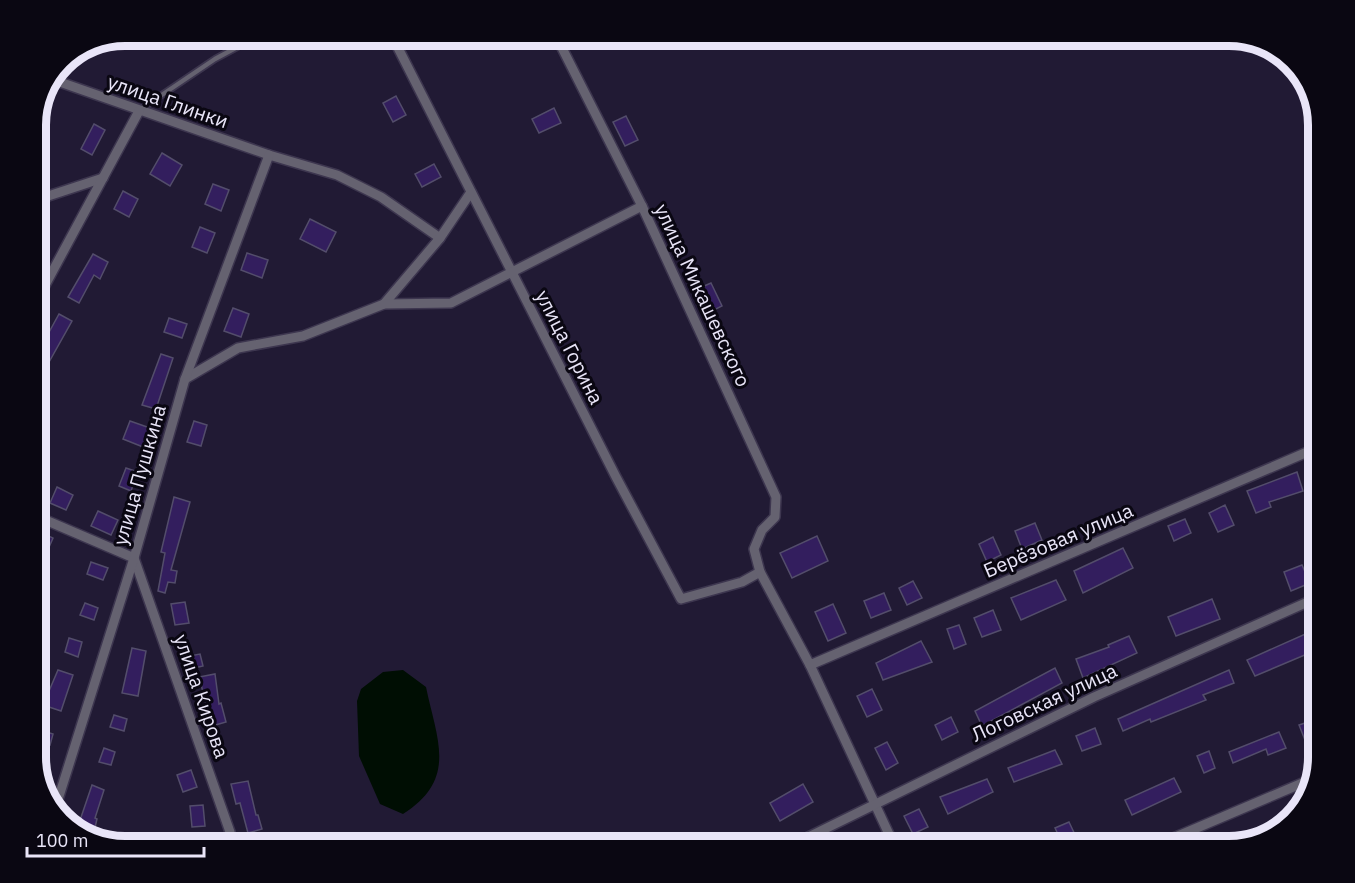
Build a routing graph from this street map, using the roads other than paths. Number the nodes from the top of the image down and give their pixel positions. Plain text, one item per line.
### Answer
1 (239, 46) edge
2 (397, 46) edge
3 (561, 46) edge
4 (60, 82) edge
5 (139, 111) junction
6 (269, 155) junction
7 (103, 178) junction
8 (471, 192) junction
9 (47, 196) edge
10 (642, 206) junction
11 (440, 238) junction
12 (512, 272) junction
13 (47, 282) edge
14 (384, 304) junction
15 (185, 379) junction
16 (1308, 452) edge
17 (47, 521) edge
18 (134, 558) junction
19 (760, 572) junction
20 (1308, 602) edge
21 (810, 665) junction
22 (1304, 782) edge
23 (58, 799) edge
24 (876, 802) junction
25 (230, 836) edge
26 (810, 836) edge
27 (890, 836) edge
28 (1178, 836) edge

1 - 5 lane
2 - 8 street, улица Горина
3 - 10 street, улица Микашевского
4 - 5 street, улица Глинки
5 - 6 street, улица Глинки
5 - 7 street
6 - 11 street, улица Глинки
6 - 15 street, улица Пушкина
7 - 9 street
7 - 13 street
8 - 11 street
8 - 12 street, улица Горина
10 - 12 street
10 - 19 street, улица Микашевского
11 - 14 street
12 - 14 street
12 - 19 street, улица Горина
14 - 15 street
15 - 18 street, улица Пушкина
16 - 21 street, Берёзовая улица
17 - 18 street
18 - 23 street, улица Пушкина
18 - 25 street, улица Кирова
19 - 21 street
20 - 24 street, Логовская улица
21 - 24 street
22 - 28 street
24 - 26 street, Логовская улица
24 - 27 street

